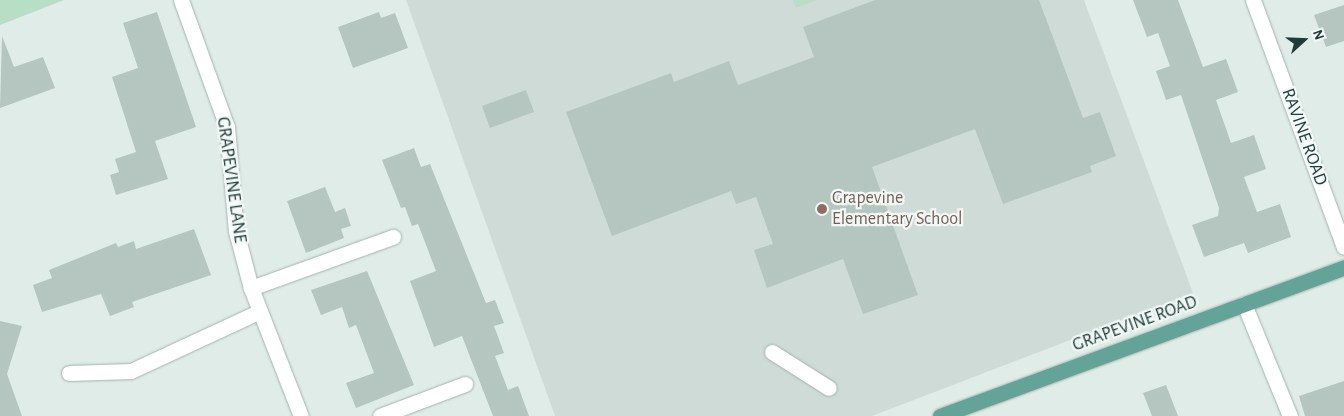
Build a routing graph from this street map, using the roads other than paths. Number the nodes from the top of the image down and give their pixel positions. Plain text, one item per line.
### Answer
1 (181, 0) edge
2 (1253, 0) edge
3 (393, 237) dead end
4 (1344, 246) edge
5 (1344, 267) edge
6 (251, 288) junction
7 (1244, 304) junction
8 (260, 311) junction
9 (772, 352) dead end
10 (69, 373) dead end
11 (465, 384) dead end
12 (829, 388) dead end
13 (971, 410) edge
14 (301, 416) edge
15 (380, 416) edge
16 (940, 416) edge
17 (1290, 416) edge

1 - 6 street, GRAPEVINE LANE
2 - 4 street, RAVINE ROAD
3 - 6 street
5 - 7 main road, GRAPEVINE ROAD
6 - 8 street, GRAPEVINE LANE
7 - 13 main road, GRAPEVINE ROAD
7 - 17 street
8 - 10 street
8 - 14 street, GRAPEVINE LANE
9 - 12 street
11 - 15 street
13 - 16 main road, GRAPEVINE ROAD

